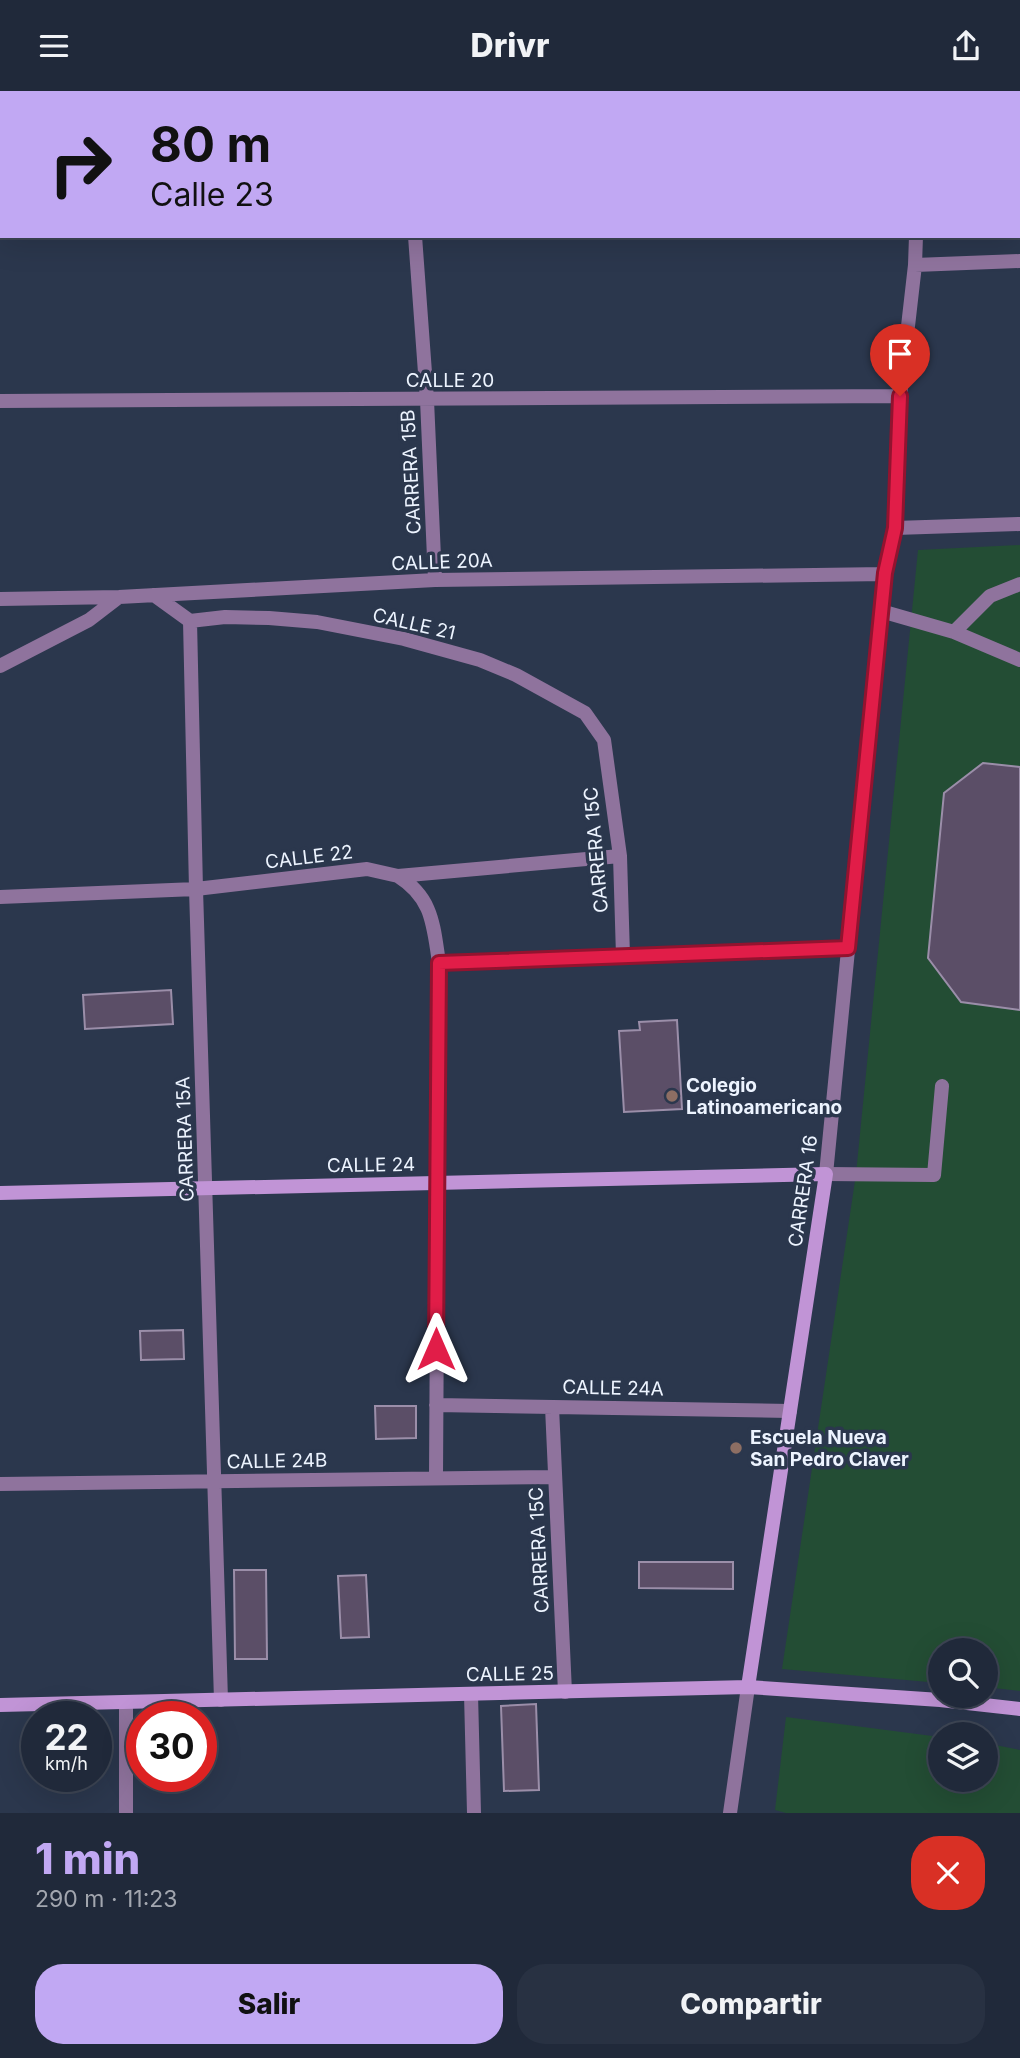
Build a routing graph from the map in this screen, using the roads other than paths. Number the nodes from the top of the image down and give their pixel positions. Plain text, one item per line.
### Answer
1 (415, 238) edge
2 (916, 238) edge
3 (1020, 261) edge
4 (915, 265) junction
5 (900, 396) junction
6 (427, 400) junction
7 (0, 401) edge
8 (1020, 524) edge
9 (895, 528) junction
10 (885, 573) junction
11 (435, 580) junction
12 (1020, 584) edge
13 (153, 595) junction
14 (119, 597) junction
15 (0, 599) edge
16 (881, 611) junction
17 (190, 621) junction
18 (954, 632) junction
19 (1020, 660) edge
20 (0, 666) edge
21 (604, 740) joint
22 (620, 856) junction
23 (398, 876) junction
24 (196, 889) junction
25 (0, 897) edge
26 (848, 948) junction
27 (623, 956) junction
28 (439, 963) junction
29 (942, 1086) dead end
30 (826, 1174) junction
31 (438, 1183) junction
32 (206, 1188) junction
33 (0, 1193) edge
34 (436, 1405) junction
35 (552, 1407) junction
36 (790, 1411) junction
37 (554, 1476) junction
38 (436, 1478) junction
39 (214, 1481) junction
40 (0, 1484) edge
41 (748, 1687) junction
42 (565, 1692) junction
43 (471, 1694) junction
44 (221, 1700) junction
45 (174, 1701) edge
46 (126, 1702) edge
47 (0, 1705) edge
48 (1020, 1709) edge
49 (126, 1792) edge
50 (126, 1813) edge
51 (474, 1813) edge
52 (730, 1813) edge

1 - 6 street, CARRERA 15B
2 - 4 street, CARRERA 16
3 - 4 street
4 - 5 street, CARRERA 16
5 - 6 street, CALLE 20
5 - 9 street, CARRERA 16
6 - 7 street, CALLE 20
6 - 11 street, CARRERA 15B
8 - 9 street
9 - 10 street, CARRERA 16
10 - 11 street, CALLE 20A
10 - 16 street, CARRERA 16
11 - 13 street, CALLE 20A
12 - 18 street
13 - 14 street, CALLE 20A
13 - 17 street
14 - 15 street, CALLE 20A
14 - 20 street
16 - 18 street
16 - 26 street, CARRERA 16
17 - 21 street, CALLE 21
17 - 24 street, CARRERA 15A
18 - 19 street
21 - 22 street, CARRERA 15C
22 - 23 street, CALLE 22
22 - 27 street, CARRERA 15C
23 - 24 street, CALLE 22
23 - 28 street
24 - 25 street, CALLE 22
24 - 32 street, CARRERA 15A
26 - 27 street
26 - 30 street, CARRERA 16
27 - 28 street
28 - 31 street
29 - 30 street
30 - 31 street, CALLE 24
30 - 36 street, CARRERA 16
31 - 32 street, CALLE 24
31 - 34 street
32 - 33 street, CALLE 24
32 - 39 street, CARRERA 15A
34 - 35 street, CALLE 24A
34 - 38 street
35 - 36 street, CALLE 24A
35 - 37 street, CARRERA 15C
36 - 41 street, CARRERA 16
37 - 38 street, CALLE 24B
37 - 42 street, CARRERA 15C
38 - 39 street, CALLE 24B
39 - 40 street, CALLE 24B
39 - 44 street, CARRERA 15A
41 - 42 street, CALLE 25
41 - 48 street, CALLE 25
41 - 52 street, CARRERA 16
42 - 43 street, CALLE 25
43 - 44 street, CALLE 25
43 - 51 street
44 - 45 street, CALLE 25
46 - 47 street, CALLE 25
49 - 50 street

